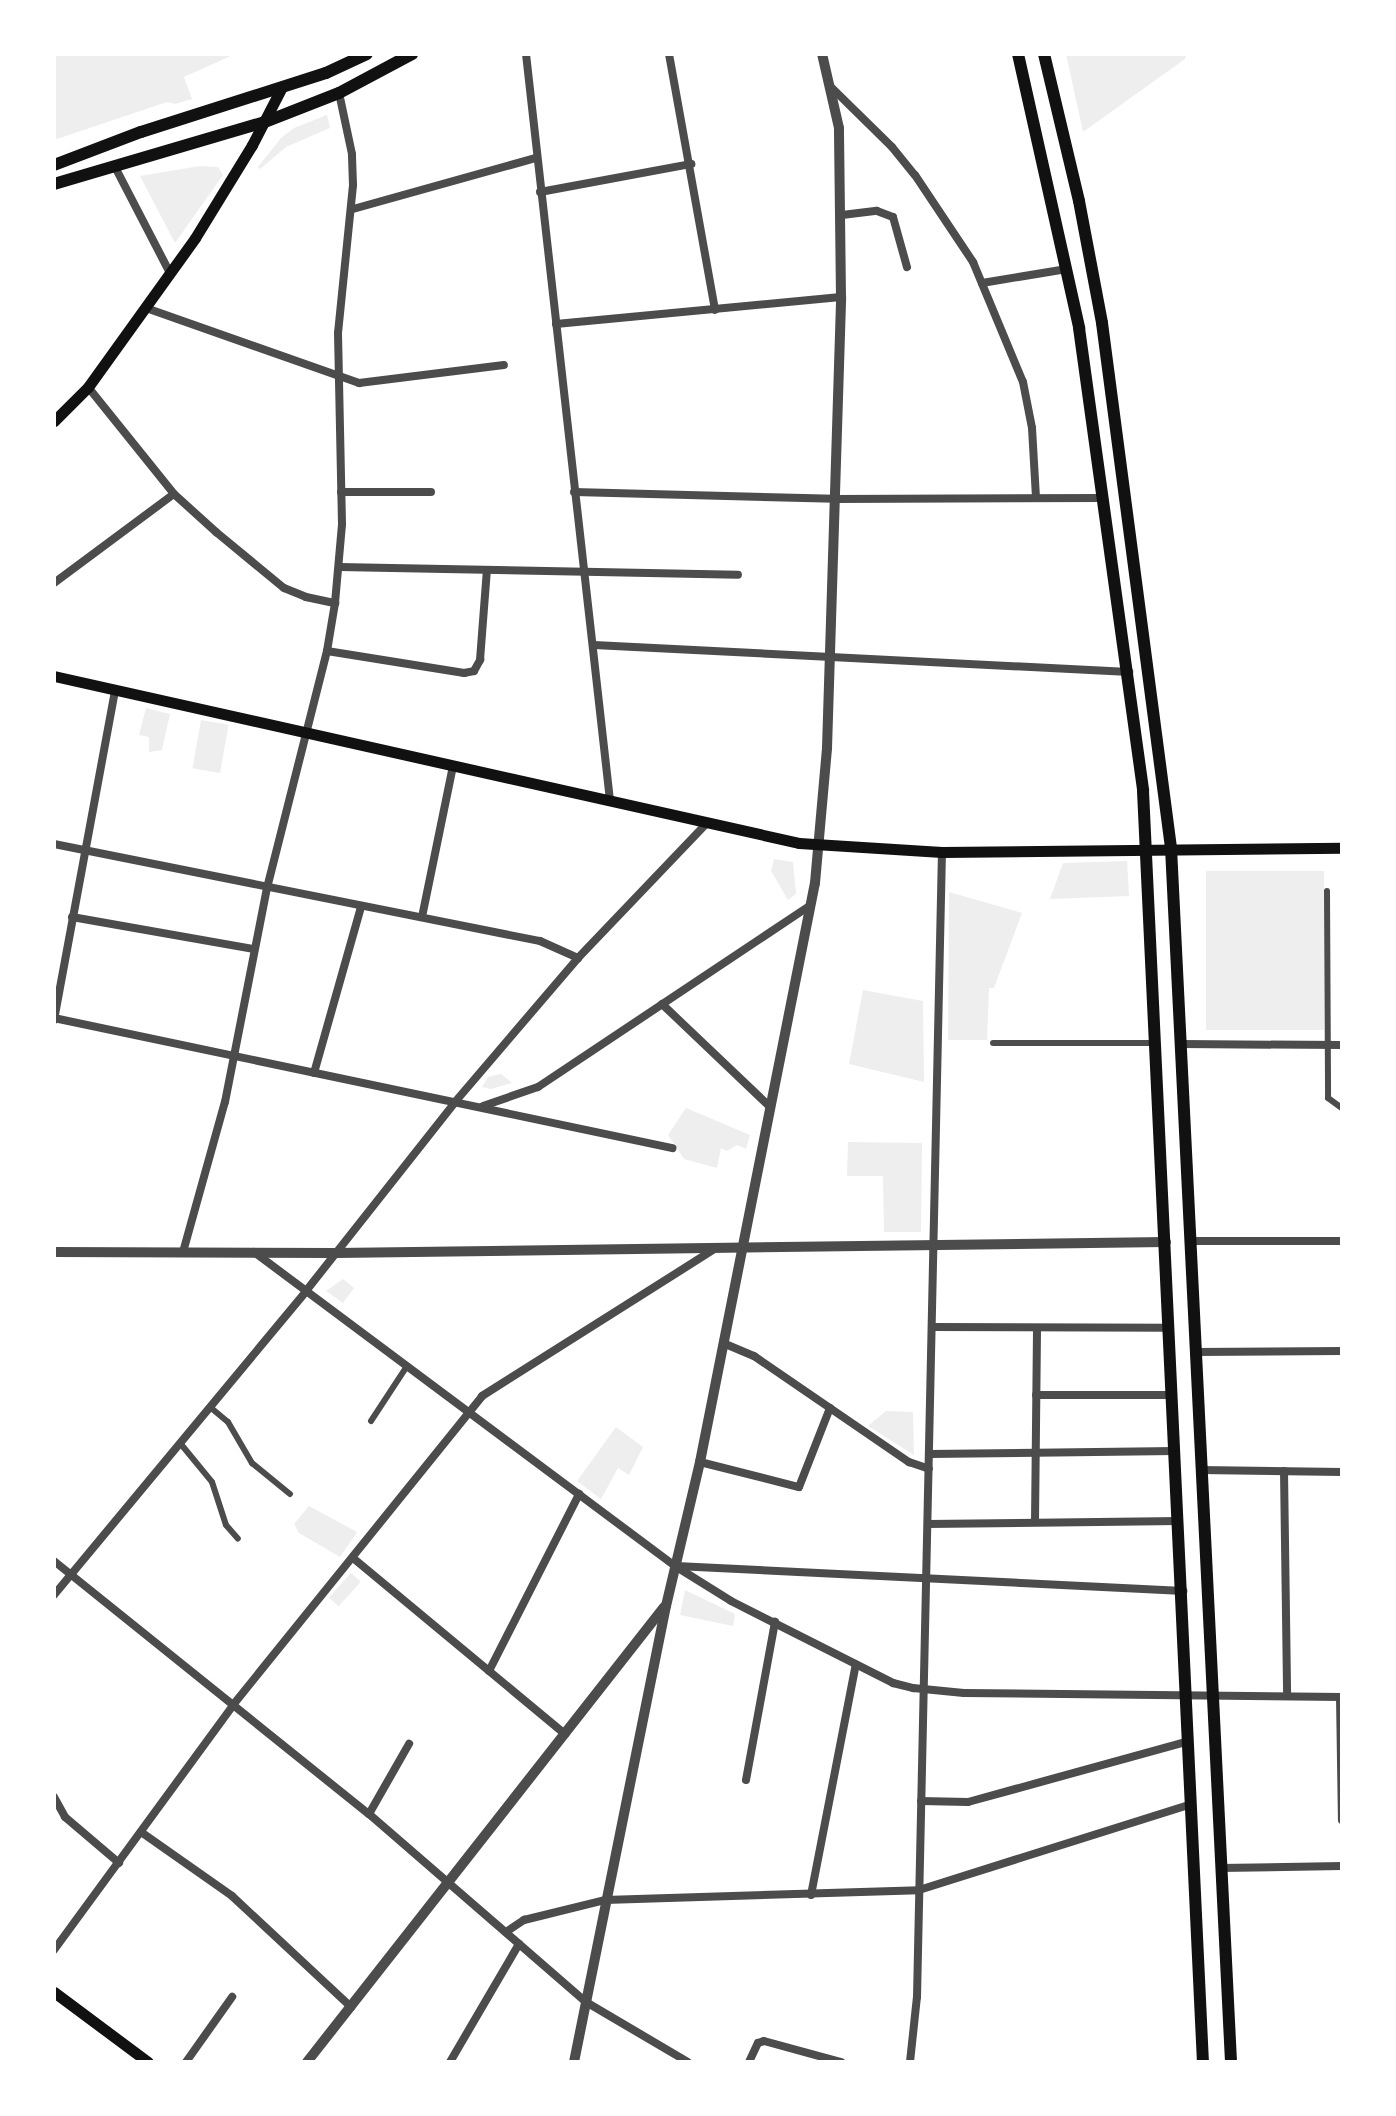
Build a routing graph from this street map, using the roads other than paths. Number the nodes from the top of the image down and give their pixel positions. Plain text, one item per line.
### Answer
1 (367, 54) edge
2 (412, 54) edge
3 (526, 54) edge
4 (669, 54) edge
5 (822, 54) edge
6 (1018, 54) edge
7 (1044, 54) edge
8 (282, 87) junction
9 (832, 88) junction
10 (339, 93) junction
11 (265, 122) junction
12 (536, 158) junction
13 (691, 164) junction
14 (54, 165) edge
15 (114, 165) junction
16 (54, 184) edge
17 (540, 192) junction
18 (353, 209) junction
19 (842, 215) junction
20 (907, 267) dead end
21 (1067, 269) junction
22 (170, 273) junction
23 (982, 283) junction
24 (841, 297) junction
25 (146, 308) junction
26 (715, 310) junction
27 (556, 324) junction
28 (504, 365) dead end
29 (340, 376) junction
30 (88, 387) junction
31 (54, 421) edge
32 (341, 492) junction
33 (431, 492) dead end
34 (574, 492) junction
35 (174, 494) junction
36 (1036, 498) junction
37 (1104, 498) junction
38 (834, 499) junction
39 (339, 567) junction
40 (487, 570) junction
41 (584, 572) junction
42 (738, 575) dead end
43 (54, 583) edge
44 (335, 603) junction
45 (594, 645) junction
46 (327, 651) junction
47 (830, 660) junction
48 (1129, 672) junction
49 (54, 676) edge
50 (115, 690) junction
51 (307, 734) junction
52 (453, 766) junction
53 (610, 800) junction
54 (707, 823) junction
55 (54, 844) edge
56 (820, 846) junction
57 (1148, 848) junction
58 (1171, 848) junction
59 (1342, 848) edge
60 (83, 850) junction
61 (942, 852) junction
62 (267, 888) junction
63 (1327, 891) dead end
64 (812, 904) junction
65 (361, 907) junction
66 (72, 917) junction
67 (422, 917) junction
68 (254, 949) junction
69 (578, 958) junction
70 (662, 1004) junction
71 (54, 1019) edge
72 (993, 1043) dead end
73 (1156, 1043) junction
74 (1182, 1044) junction
75 (1326, 1045) junction
76 (1342, 1045) edge
77 (232, 1055) junction
78 (314, 1073) junction
79 (455, 1102) junction
80 (478, 1107) junction
81 (770, 1107) junction
82 (1342, 1108) edge
83 (672, 1148) dead end
84 (1191, 1241) junction
85 (1342, 1241) edge
86 (1166, 1242) junction
87 (934, 1243) junction
88 (716, 1248) junction
89 (742, 1248) junction
90 (54, 1252) edge
91 (183, 1252) junction
92 (254, 1252) junction
93 (336, 1253) junction
94 (306, 1291) junction
95 (932, 1327) junction
96 (1037, 1328) junction
97 (1169, 1328) junction
98 (723, 1343) junction
99 (1342, 1351) edge
100 (1195, 1352) junction
101 (407, 1366) junction
102 (1036, 1395) junction
103 (1172, 1395) junction
104 (210, 1407) junction
105 (830, 1408) junction
106 (468, 1412) junction
107 (371, 1421) dead end
108 (180, 1443) junction
109 (1175, 1451) junction
110 (1036, 1453) junction
111 (929, 1454) junction
112 (700, 1462) junction
113 (929, 1469) junction
114 (1200, 1470) junction
115 (1284, 1471) junction
116 (1342, 1472) edge
117 (290, 1494) dead end
118 (579, 1494) junction
119 (1179, 1521) junction
120 (1035, 1522) junction
121 (928, 1524) junction
122 (238, 1539) dead end
123 (353, 1558) junction
124 (54, 1561) edge
125 (675, 1566) junction
126 (70, 1576) junction
127 (927, 1581) junction
128 (1183, 1591) junction
129 (54, 1595) edge
130 (666, 1606) junction
131 (775, 1622) junction
132 (856, 1664) junction
133 (489, 1671) junction
134 (924, 1690) junction
135 (1188, 1695) junction
136 (1211, 1696) junction
137 (1287, 1696) junction
138 (1341, 1697) edge
139 (233, 1705) junction
140 (565, 1734) junction
141 (1190, 1741) junction
142 (409, 1744) dead end
143 (746, 1780) dead end
144 (54, 1797) edge
145 (921, 1801) junction
146 (1192, 1804) junction
147 (369, 1814) junction
148 (1342, 1820) edge
149 (141, 1832) junction
150 (119, 1863) junction
151 (1342, 1866) edge
152 (1219, 1868) junction
153 (449, 1882) junction
154 (919, 1890) junction
155 (811, 1895) junction
156 (605, 1900) junction
157 (506, 1932) junction
158 (519, 1944) junction
159 (54, 1950) edge
160 (54, 1992) edge
161 (232, 1997) dead end
162 (586, 2002) junction
163 (351, 2007) junction
164 (148, 2062) edge
165 (186, 2062) edge
166 (307, 2062) edge
167 (450, 2062) edge
168 (574, 2062) edge
169 (688, 2062) edge
170 (749, 2062) edge
171 (841, 2062) edge
172 (910, 2062) edge
173 (1203, 2062) edge
174 (1231, 2062) edge

1 - 8 main road
2 - 10 main road
3 - 12 street
4 - 13 street
5 - 9 street
6 - 21 main road
7 - 58 main road
8 - 11 main road
8 - 14 main road
9 - 19 street
9 - 23 street
10 - 11 main road
10 - 18 street
11 - 15 main road
11 - 22 main road
12 - 17 street
12 - 18 street
13 - 17 street
13 - 26 street
15 - 16 main road
15 - 22 street
17 - 27 street
18 - 29 street
19 - 20 street
19 - 24 street
21 - 23 street
21 - 37 main road
22 - 25 main road
23 - 36 street
24 - 26 street
24 - 38 street
25 - 29 street
25 - 30 main road
26 - 27 street
27 - 34 street
28 - 29 street
29 - 32 street
30 - 31 main road
30 - 35 street
32 - 33 street
32 - 39 street
34 - 38 street
34 - 41 street
35 - 43 street
35 - 44 street
36 - 37 street
36 - 38 street
37 - 48 main road
38 - 47 street
39 - 40 street
39 - 44 street
40 - 41 street
40 - 46 street
41 - 42 street
41 - 45 street
44 - 46 street
45 - 47 street
45 - 53 street
46 - 51 street
47 - 48 street
47 - 56 street
48 - 57 main road
49 - 50 main road
50 - 51 main road
50 - 60 street
51 - 52 main road
51 - 62 street
52 - 53 main road
52 - 67 street
53 - 54 main road
54 - 56 main road
54 - 69 street
55 - 60 street
56 - 61 main road
56 - 64 street
57 - 58 main road
57 - 61 main road
57 - 73 main road
58 - 59 main road
58 - 74 main road
60 - 62 street
60 - 66 street
61 - 87 street
62 - 65 street
62 - 68 street
63 - 75 street
64 - 70 street
64 - 81 street
65 - 67 street
65 - 78 street
66 - 68 street
66 - 71 street
67 - 69 street
68 - 77 street
69 - 79 street
70 - 80 street
70 - 81 street
71 - 77 street
72 - 73 street
73 - 86 main road
74 - 75 street
74 - 84 main road
75 - 76 street
75 - 82 street
77 - 78 street
77 - 91 street
78 - 79 street
79 - 80 street
79 - 93 street
80 - 83 street
81 - 89 street
84 - 85 street
84 - 100 main road
86 - 87 street
86 - 97 main road
87 - 89 street
87 - 95 street
88 - 89 street
88 - 93 street
88 - 106 street
89 - 98 street
90 - 91 street
91 - 92 street
92 - 93 street
92 - 94 street
93 - 94 street
94 - 101 street
94 - 104 street
95 - 96 street
95 - 111 street
96 - 97 street
96 - 102 street
97 - 103 main road
98 - 105 street
98 - 112 street
99 - 100 street
100 - 114 main road
101 - 106 street
101 - 107 street
102 - 103 street
102 - 110 street
103 - 109 main road
104 - 108 street
104 - 117 street
105 - 112 street
105 - 113 street
106 - 118 street
106 - 123 street
108 - 122 street
108 - 126 street
109 - 110 street
109 - 119 main road
110 - 111 street
110 - 120 street
111 - 113 street
112 - 125 street
113 - 121 street
114 - 115 street
114 - 136 main road
115 - 116 street
115 - 137 street
118 - 125 street
118 - 133 street
119 - 120 street
119 - 128 main road
120 - 121 street
121 - 127 street
123 - 133 street
123 - 139 street
124 - 126 street
125 - 127 street
125 - 130 street
125 - 131 street
126 - 129 street
126 - 139 street
127 - 128 street
127 - 134 street
128 - 135 main road
130 - 140 street
130 - 156 street
131 - 132 street
131 - 143 street
132 - 134 street
132 - 155 street
133 - 140 street
134 - 135 street
134 - 145 street
135 - 136 street
135 - 141 main road
136 - 137 street
136 - 152 main road
137 - 138 street
138 - 148 street
139 - 147 street
139 - 149 street
140 - 153 street
141 - 145 street
141 - 146 main road
142 - 147 street
144 - 150 street
145 - 154 street
146 - 154 street
146 - 173 main road
147 - 153 street
149 - 150 street
149 - 163 street
150 - 159 street
151 - 152 street
152 - 174 main road
153 - 157 street
153 - 163 street
154 - 155 street
154 - 172 street
155 - 156 street
156 - 157 street
156 - 162 street
157 - 158 street
158 - 162 street
158 - 167 street
160 - 164 main road
161 - 165 street
162 - 168 street
162 - 169 street
163 - 166 street
170 - 171 street

